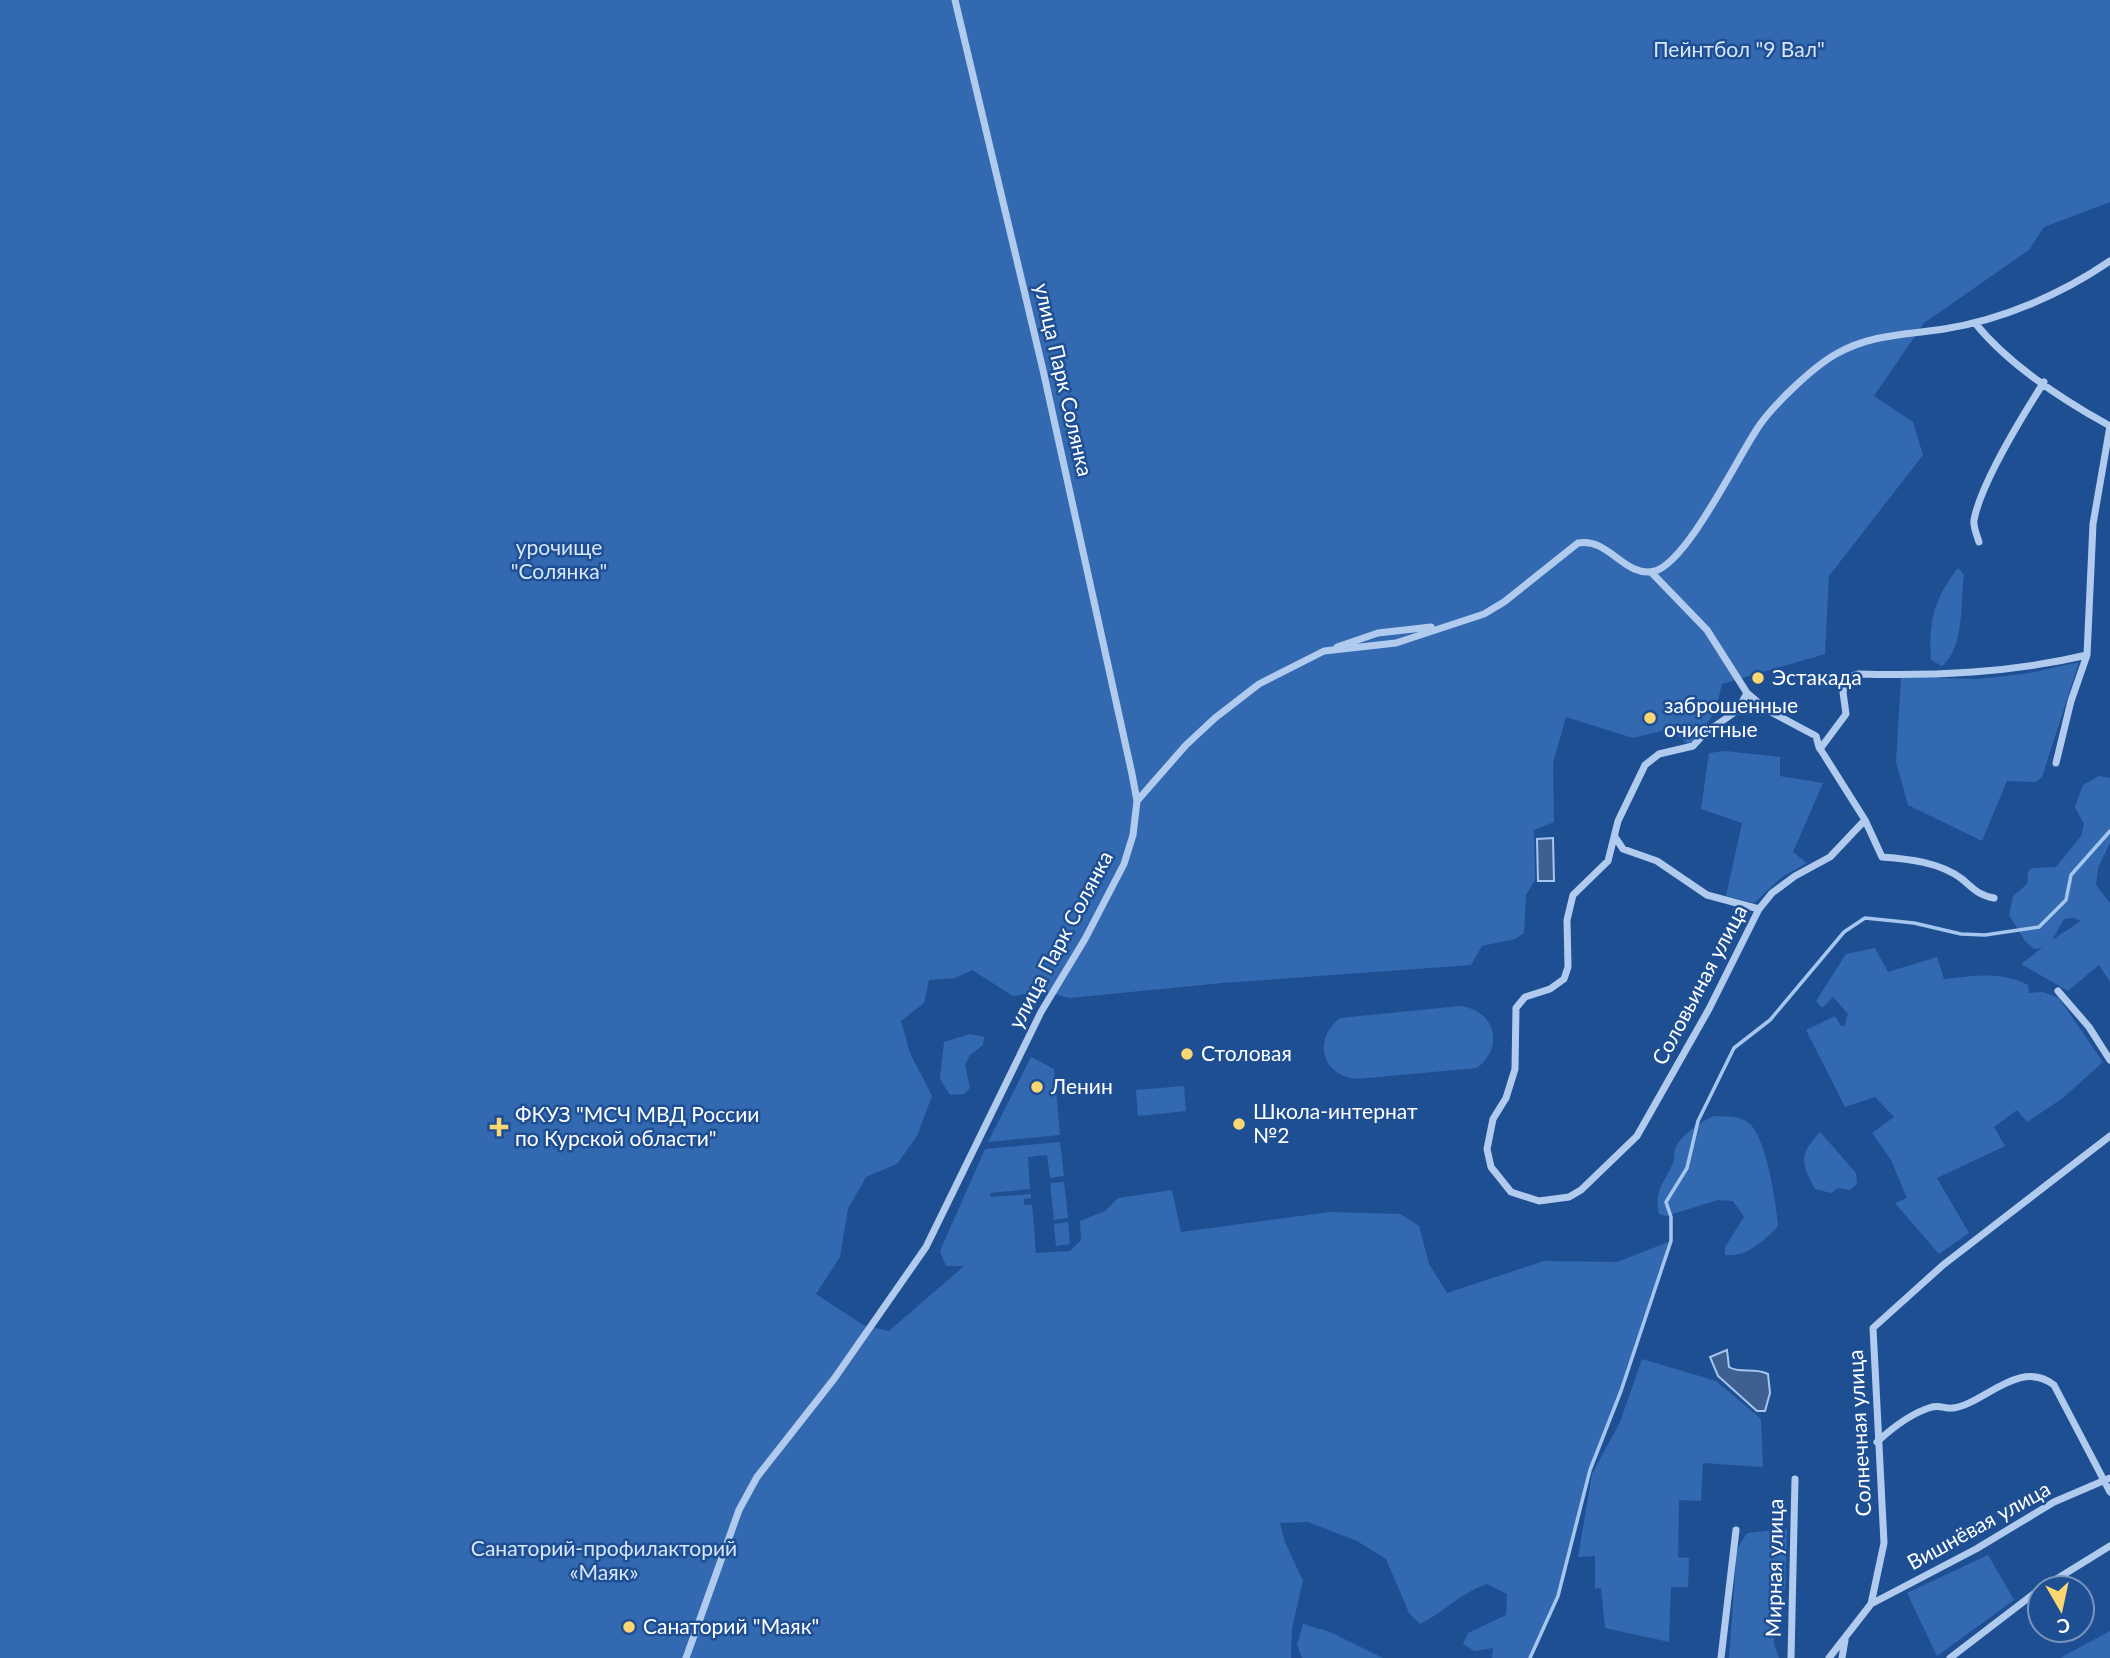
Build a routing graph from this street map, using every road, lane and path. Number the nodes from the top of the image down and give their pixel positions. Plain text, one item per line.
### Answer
1 (955, 0) edge
2 (2110, 261) edge
3 (1975, 323) junction
4 (2043, 382) junction
5 (2110, 426) edge
6 (1979, 542) dead end
7 (1651, 572) junction
8 (1439, 626) junction
9 (1333, 649) junction
10 (2087, 655) junction
11 (1747, 693) junction
12 (1820, 749) junction
13 (2056, 763) dead end
14 (1137, 801) junction
15 (1865, 820) junction
16 (1615, 836) junction
17 (1994, 898) dead end
18 (1759, 909) junction
19 (2058, 991) dead end
20 (2110, 1060) edge
21 (2110, 1136) edge
22 (1877, 1442) junction
23 (1795, 1479) dead end
24 (2108, 1480) edge
25 (2110, 1492) edge
26 (1736, 1530) dead end
27 (2110, 1546) edge
28 (2065, 1574) edge
29 (2026, 1600) edge
30 (1871, 1604) junction
31 (1845, 1636) junction
32 (686, 1658) edge
33 (1721, 1658) edge
34 (1791, 1658) edge
35 (1829, 1658) edge
36 (1842, 1658) edge
37 (1950, 1658) edge

1 - 14 street, улица Парк Солянка
2 - 3 street
3 - 4 street
3 - 7 street
4 - 5 street
4 - 6 street
5 - 10 street
7 - 8 street
7 - 11 street
8 - 9 street
8 - 9 street
9 - 14 street
10 - 12 street
10 - 13 street
11 - 12 street
11 - 16 street
12 - 15 street
14 - 32 street, улица Парк Солянка
15 - 17 street
15 - 18 street, Соловьиная улица
16 - 18 street
16 - 18 street, Соловьиная улица
19 - 20 street
21 - 22 street, Солнечная улица
22 - 24 street
22 - 30 street, Солнечная улица
23 - 34 street, Мирная улица
24 - 25 street
24 - 30 street, Вишнёвая улица
26 - 33 street, Мирная улица
27 - 28 street
29 - 37 street
30 - 31 street, Солнечная улица
31 - 35 street, Солнечная улица
31 - 36 street

